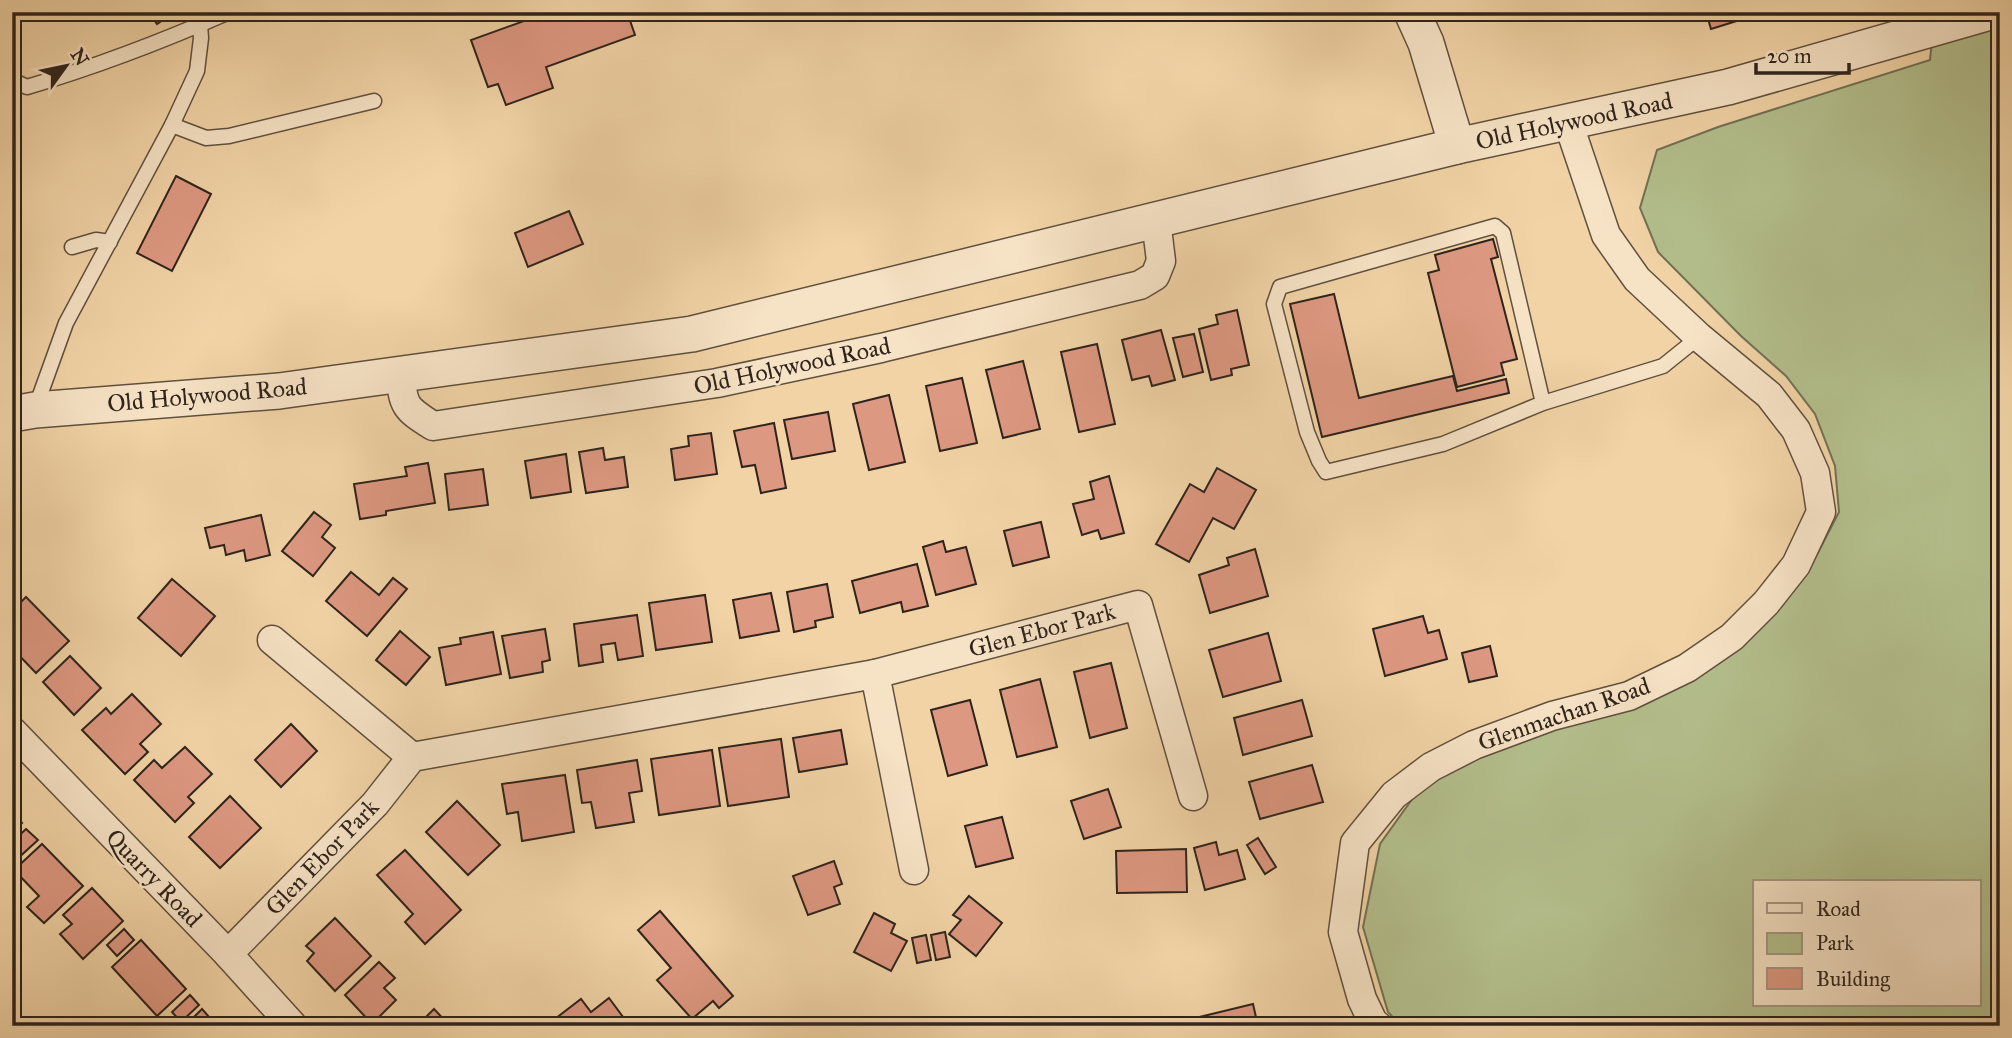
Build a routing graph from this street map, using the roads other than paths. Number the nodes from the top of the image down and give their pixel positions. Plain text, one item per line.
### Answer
1 (229, 12) edge
2 (1412, 12) edge
3 (1990, 12) edge
4 (200, 25) junction
5 (12, 80) edge
6 (374, 101) dead end
7 (1568, 122) junction
8 (172, 125) junction
9 (1457, 146) junction
10 (1156, 220) junction
11 (110, 242) junction
12 (72, 247) dead end
13 (1699, 337) junction
14 (401, 373) junction
15 (1544, 403) junction
16 (24, 412) edge
17 (272, 640) dead end
18 (875, 674) junction
19 (12, 731) edge
20 (412, 757) junction
21 (1193, 796) dead end
22 (914, 870) dead end
23 (228, 954) junction
24 (1373, 1024) edge
25 (293, 1026) edge

1 - 4 lane
2 - 9 street
3 - 7 street, Old Holywood Road
4 - 5 lane
4 - 8 lane
6 - 8 lane
7 - 9 street, Old Holywood Road
7 - 13 street, Glenmachan Road
8 - 11 lane
9 - 10 street, Old Holywood Road
10 - 14 street, Old Holywood Road
10 - 14 street, Old Holywood Road
11 - 12 lane
11 - 16 lane
13 - 15 lane
13 - 24 street, Glenmachan Road
14 - 16 street, Old Holywood Road
15 - 15 lane
17 - 20 street
18 - 20 street, Glen Ebor Park
18 - 21 street, Glen Ebor Park
18 - 22 street
19 - 23 street, Quarry Road
20 - 23 street, Glen Ebor Park
23 - 25 street, Quarry Road

